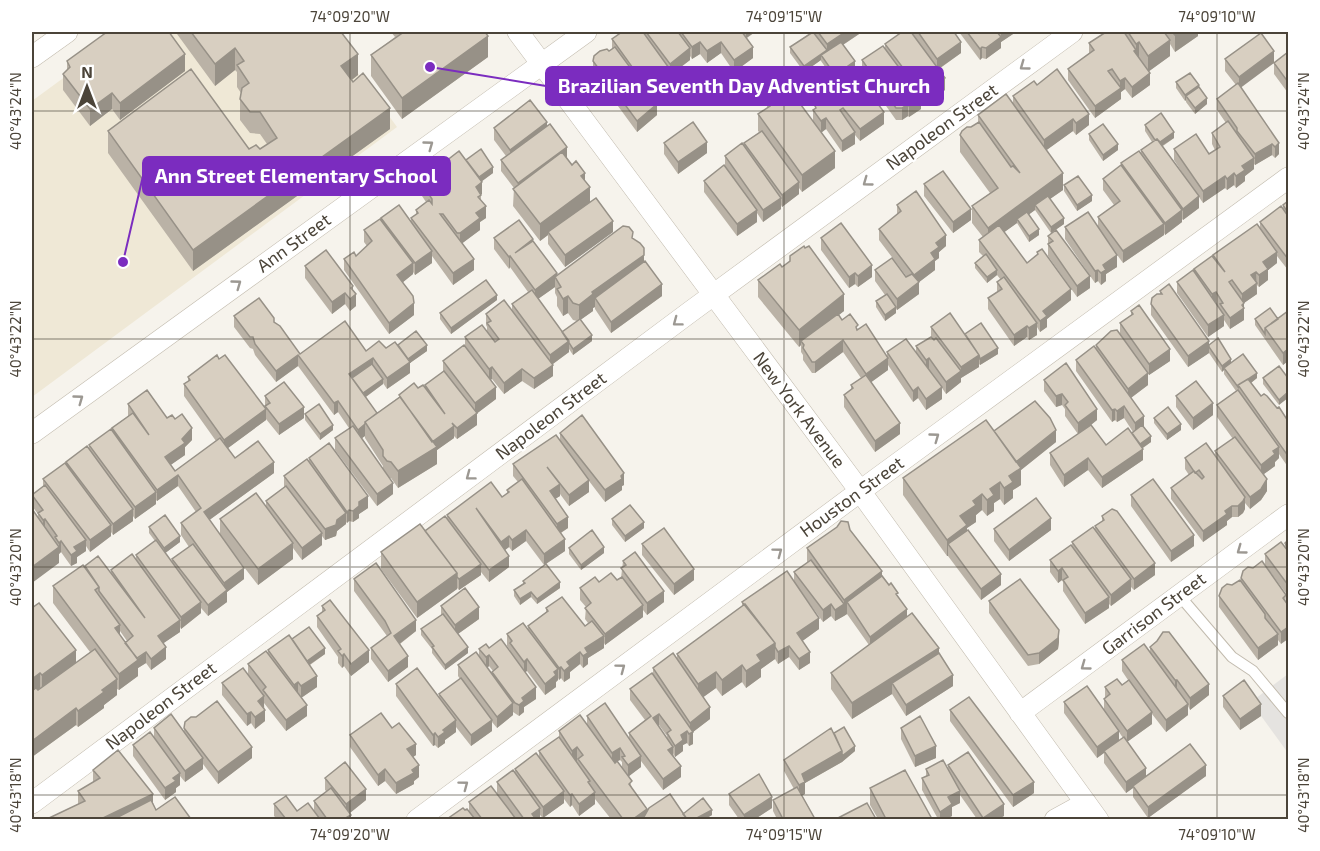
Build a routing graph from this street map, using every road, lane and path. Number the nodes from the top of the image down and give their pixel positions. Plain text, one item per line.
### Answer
1 (68, 32) edge
2 (518, 32) edge
3 (585, 32) edge
4 (1071, 32) edge
5 (32, 57) edge
6 (542, 63) junction
7 (1288, 178) edge
8 (713, 296) junction
9 (32, 433) edge
10 (860, 491) junction
11 (1288, 515) edge
12 (1179, 595) junction
13 (1020, 713) junction
14 (1288, 713) edge
15 (32, 803) edge
16 (1092, 811) edge
17 (417, 819) edge
18 (1054, 819) edge

1 - 5 street
2 - 6 street, New York Avenue
3 - 6 street, Ann Street
4 -> 8 street, Napoleon Street
6 - 8 street, New York Avenue
9 -> 6 street, Ann Street
10 -> 7 street, Houston Street
8 - 10 street, New York Avenue
8 -> 15 street, Napoleon Street
10 - 13 street, New York Avenue
17 -> 10 street, Houston Street
11 -> 12 street, Garrison Street
12 -> 13 street, Garrison Street
12 - 14 lane
13 - 16 street, New York Avenue
16 - 18 street

